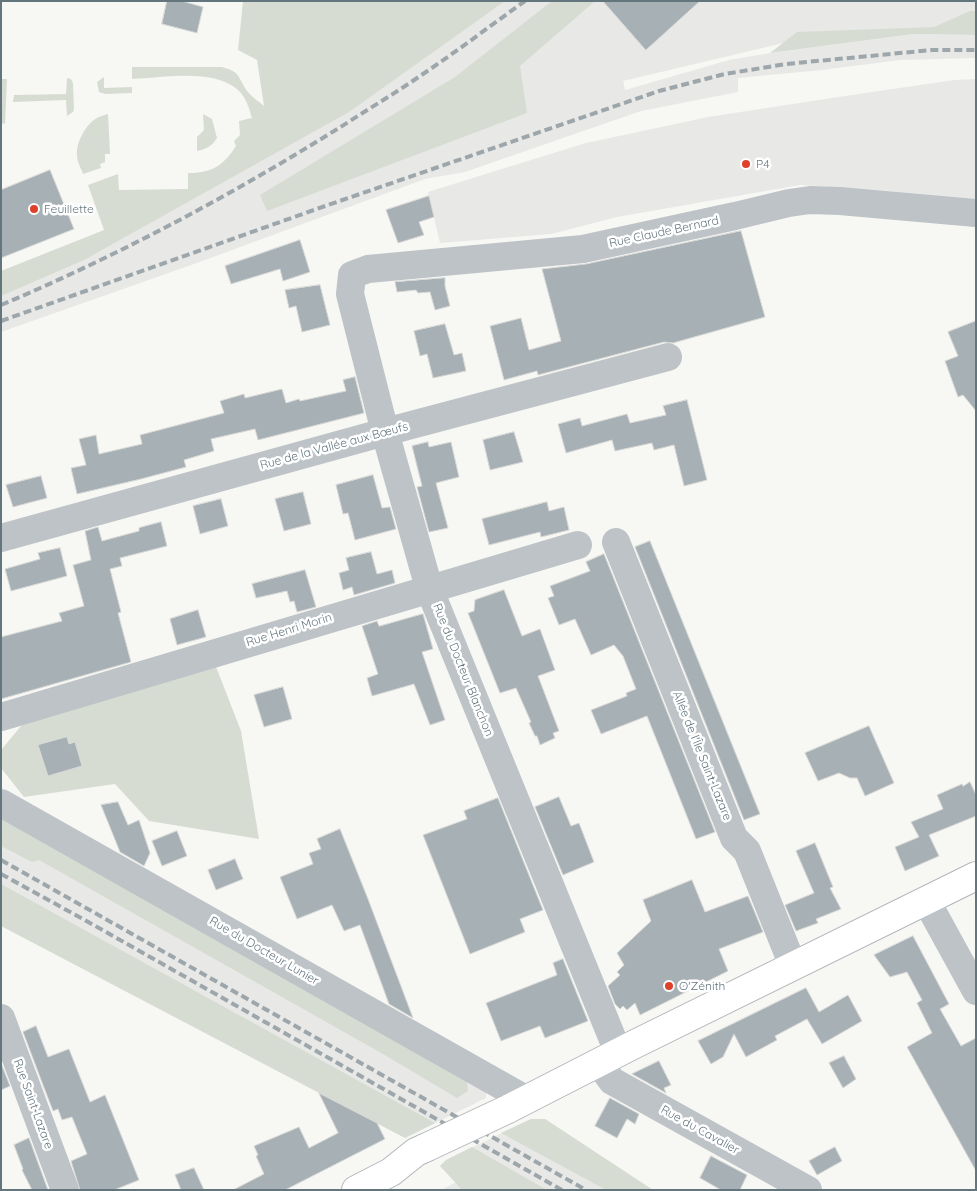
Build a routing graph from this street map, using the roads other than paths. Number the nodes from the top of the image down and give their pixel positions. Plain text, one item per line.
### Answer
1 (976, 213) edge
2 (352, 275) joint
3 (668, 357) dead end
4 (385, 432) junction
5 (1, 538) edge
6 (616, 542) dead end
7 (578, 545) dead end
8 (429, 588) junction
9 (1, 717) edge
10 (1, 803) edge
11 (976, 876) edge
12 (926, 900) junction
13 (794, 966) junction
14 (976, 992) edge
15 (1, 1018) edge
16 (608, 1057) junction
17 (517, 1105) junction
18 (65, 1190) edge
19 (356, 1190) edge
20 (808, 1190) edge

1 - 2 street, Rue Claude Bernard
2 - 4 street, Rue du Docteur Blanchon
3 - 4 street, Rue de la Vallée aux Bœufs
4 - 5 street, Rue de la Vallée aux Bœufs
4 - 8 street, Rue du Docteur Blanchon
6 - 13 street, Allée de l'Île Saint-Lazare
7 - 8 street, Rue Henri Morin
8 - 9 street, Rue Henri Morin
8 - 16 street, Rue du Docteur Blanchon
10 - 17 street, Rue du Docteur Lunier
11 - 12 main road
12 - 13 main road
12 - 14 street
13 - 16 main road
15 - 18 street, Rue Saint-Lazare
16 - 17 main road
16 - 20 street, Rue du Cavalier
17 - 19 main road, bridge

